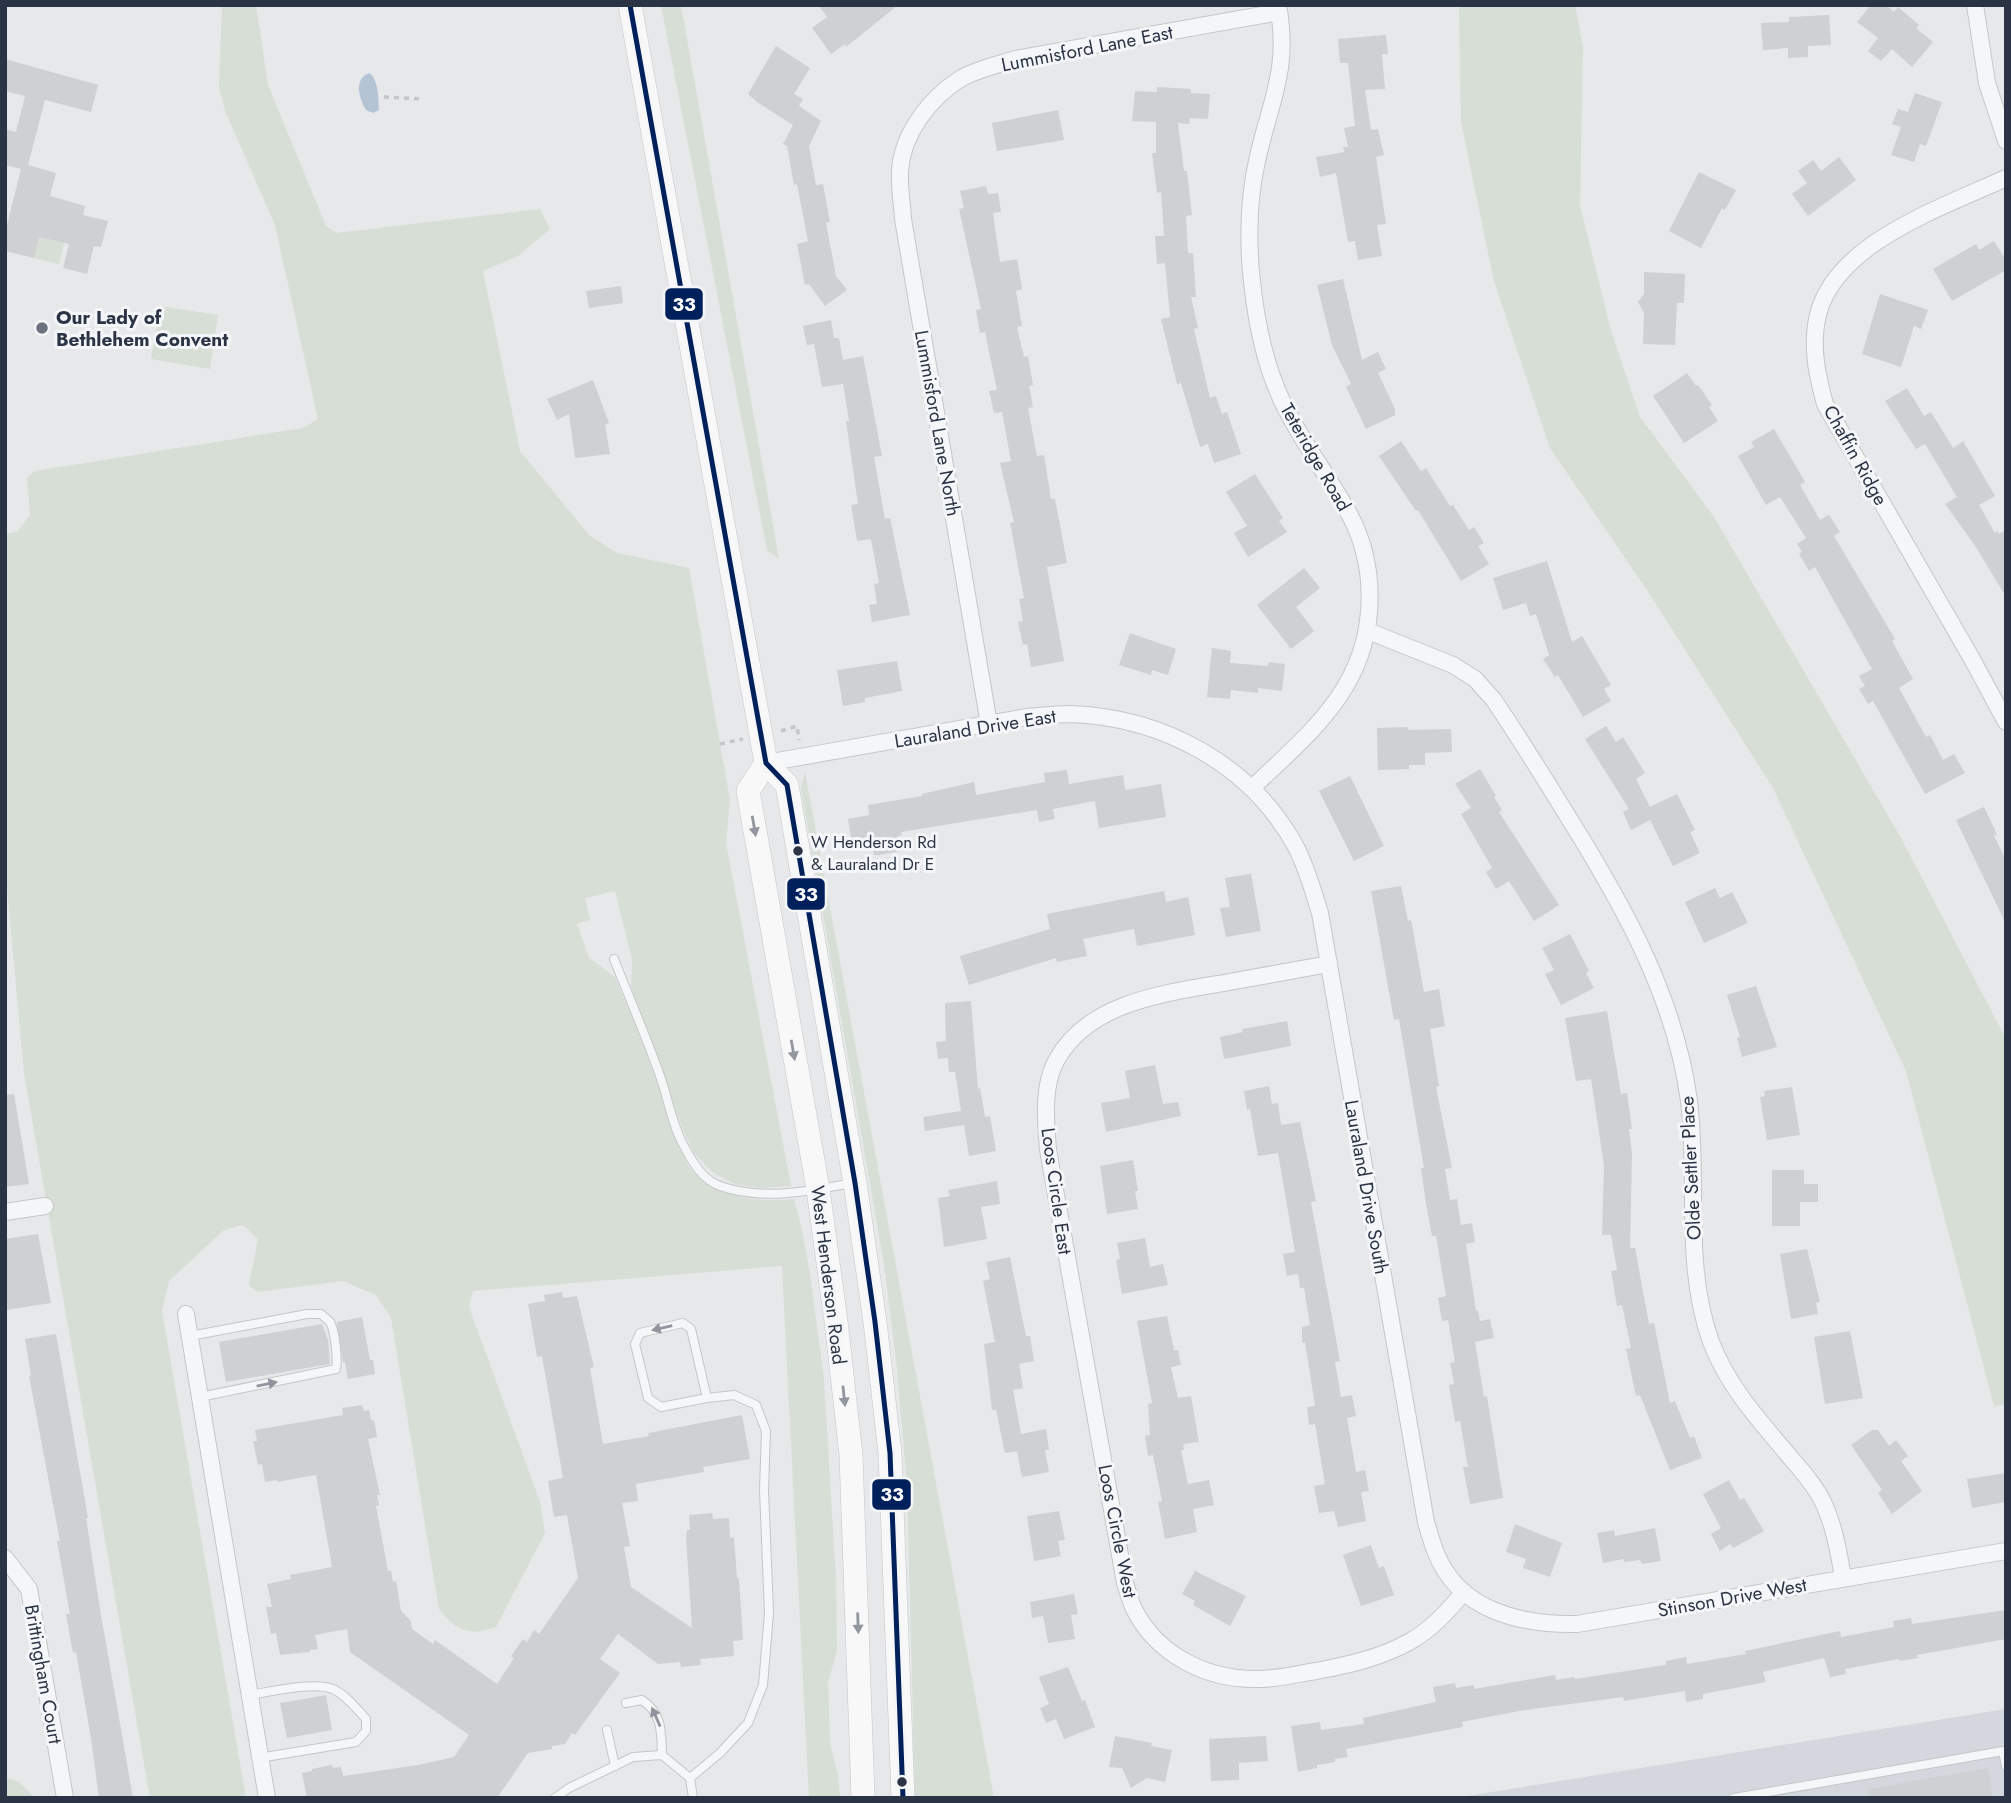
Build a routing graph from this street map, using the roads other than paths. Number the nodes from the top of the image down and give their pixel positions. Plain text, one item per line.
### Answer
1 (630, 5) edge
2 (1975, 5) edge
3 (1278, 8) edge
4 (916, 123) joint
5 (2006, 141) edge
6 (2006, 178) edge
7 (1368, 631) junction
8 (2006, 722) edge
9 (989, 724) junction
10 (765, 763) junction
11 (1252, 788) junction
12 (614, 959) dead end
13 (1329, 964) junction
14 (855, 1183) junction
15 (818, 1189) junction
16 (45, 1206) dead end
17 (5, 1212) edge
18 (186, 1314) dead end
19 (190, 1336) junction
20 (200, 1397) junction
21 (707, 1398) junction
22 (1094, 1408) joint
23 (2006, 1551) edge
24 (5, 1558) edge
25 (1843, 1578) junction
26 (1464, 1592) junction
27 (249, 1695) junction
28 (626, 1703) dead end
29 (607, 1730) dead end
30 (662, 1755) junction
31 (259, 1758) junction
32 (615, 1766) junction
33 (2006, 1766) edge
34 (690, 1778) junction
35 (65, 1798) edge
36 (267, 1798) edge
37 (555, 1798) edge
38 (693, 1798) edge
39 (863, 1798) edge
40 (902, 1798) edge
41 (1734, 1798) edge

1 - 10 main road
2 - 5 street
3 - 4 street, Lummisford Lane East
3 - 7 street, Teteridge Road
4 - 9 street, Lummisford Lane North
6 - 8 street, Chaffin Ridge
7 - 11 street, Teteridge Road
7 - 25 street, Olde Settler Place
9 - 10 street, Lauraland Drive East
9 - 11 street, Lauraland Drive East
10 - 14 main road, West Henderson Road
10 -> 15 main road, West Henderson Road
11 - 13 street, Lauraland Drive South
12 - 15 lane
13 - 22 street, Loos Circle East
13 - 26 street, Lauraland Drive South
14 - 15 lane
14 - 40 main road, West Henderson Road
15 -> 39 main road, West Henderson Road
16 - 17 street
18 - 19 street
19 - 20 street
20 -> 19 lane
20 - 27 street
21 -> 21 lane
21 - 34 lane
22 - 26 street, Loos Circle West
23 - 25 street, Stinson Drive West
24 - 35 street, Brittingham Court
25 - 26 street, Stinson Drive West
27 - 31 street
27 - 31 lane
30 -> 28 lane
29 - 32 lane
30 - 32 lane
30 - 34 lane
31 - 36 street
32 - 37 lane
33 - 41 lane
34 - 38 lane

